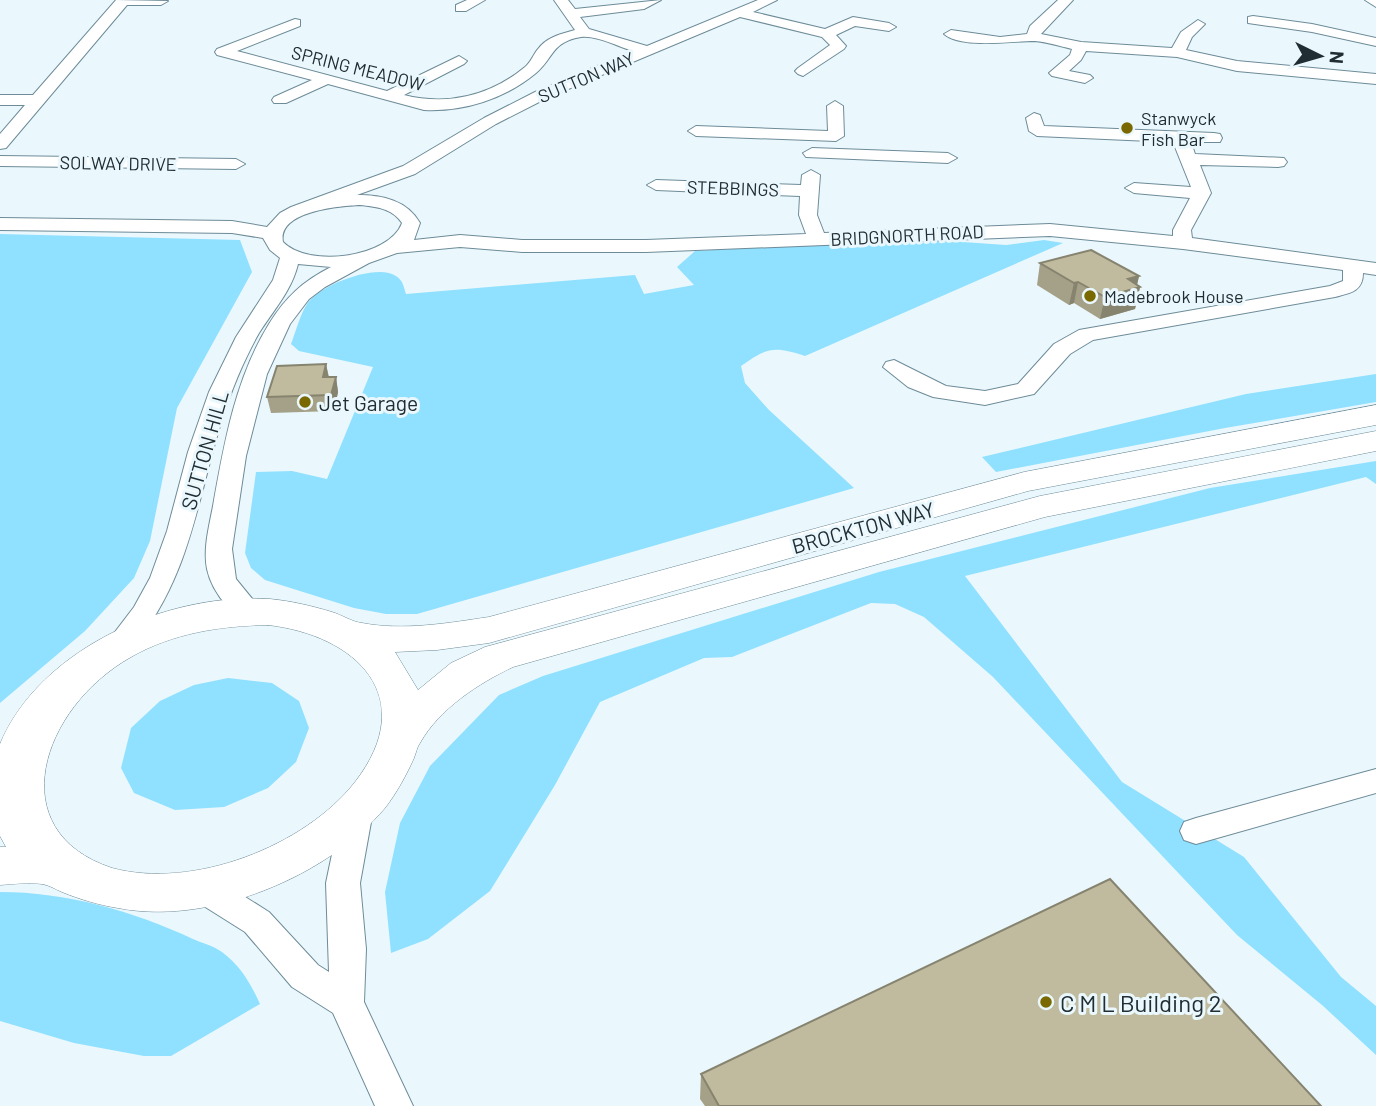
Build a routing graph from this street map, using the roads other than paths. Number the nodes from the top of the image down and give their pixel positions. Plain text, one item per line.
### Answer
1 (478, 0) edge
2 (561, 0) edge
3 (654, 0) edge
4 (770, 0) edge
5 (1066, 0) edge
6 (1371, 0) edge
7 (161, 1) edge
8 (1376, 3) edge
9 (461, 8) dead end
10 (739, 13) junction
11 (572, 14) junction
12 (1253, 20) dead end
13 (295, 23) dead end
14 (1198, 23) dead end
15 (889, 27) dead end
16 (584, 32) junction
17 (827, 34) junction
18 (949, 34) dead end
19 (1036, 37) junction
20 (1376, 42) edge
21 (1081, 46) junction
22 (648, 51) junction
23 (1177, 53) junction
24 (460, 61) dead end
25 (803, 71) dead end
26 (1084, 78) dead end
27 (1376, 79) edge
28 (325, 80) junction
29 (389, 96) junction
30 (0, 100) edge
31 (37, 100) junction
32 (280, 100) dead end
33 (835, 106) dead end
34 (1034, 118) dead end
35 (696, 131) dead end
36 (1180, 137) junction
37 (1214, 138) dead end
38 (0, 144) edge
39 (813, 144) junction
40 (948, 158) dead end
41 (1188, 159) junction
42 (0, 161) edge
43 (1278, 162) dead end
44 (236, 164) dead end
45 (409, 170) junction
46 (656, 186) dead end
47 (1134, 188) dead end
48 (810, 191) junction
49 (1202, 193) junction
50 (325, 203) junction
51 (385, 204) junction
52 (305, 209) junction
53 (411, 221) junction
54 (0, 224) edge
55 (202, 226) junction
56 (273, 234) junction
57 (818, 240) junction
58 (460, 241) junction
59 (1183, 243) junction
60 (393, 247) junction
61 (290, 255) junction
62 (362, 259) junction
63 (1353, 267) junction
64 (1376, 269) edge
65 (894, 367) dead end
66 (1376, 415) edge
67 (1376, 441) edge
68 (249, 612) junction
69 (353, 636) junction
70 (119, 645) junction
71 (34, 716) junction
72 (400, 737) junction
73 (0, 747) edge
74 (1376, 781) edge
75 (357, 811) junction
76 (1196, 831) dead end
77 (53, 865) junction
78 (0, 866) edge
79 (203, 888) junction
80 (346, 1002) junction
81 (394, 1106) edge

1 - 9 street
2 - 11 street
3 - 11 street
4 - 10 street, SUTTON WAY
5 - 19 street
6 - 8 street
7 - 31 street
10 - 17 street
10 - 22 street, SUTTON WAY
11 - 16 street
12 - 20 street
13 - 28 street, SPRING MEADOW
14 - 23 street
15 - 17 street
16 - 22 street
16 - 29 street, SPRING MEADOW
17 - 25 street
18 - 19 street
19 - 21 street
21 - 23 street
21 - 26 street
22 - 45 street, SUTTON WAY
23 - 27 street
24 - 29 street
28 - 29 street, SPRING MEADOW
28 - 32 street
30 - 31 street
31 - 38 street
33 - 39 street
34 - 36 street
35 - 39 street
36 - 37 street
36 - 41 street
39 - 40 street
39 - 48 street, STEBBINGS
41 - 43 street
41 - 49 street
42 - 44 street, SOLWAY DRIVE
45 - 50 street, SUTTON WAY
45 - 51 street, SUTTON WAY
46 - 48 street, STEBBINGS
47 - 49 street
48 - 57 street, STEBBINGS
49 - 59 street
50 - 51 street
50 - 52 street
51 - 53 street
52 - 55 street
52 - 56 street
53 - 58 street
53 - 60 street
54 - 55 street
55 - 56 street
56 - 61 street
57 - 58 street, BRIDGNORTH ROAD
57 - 59 street, BRIDGNORTH ROAD
58 - 60 street, BRIDGNORTH ROAD
59 - 63 street, BRIDGNORTH ROAD
60 - 62 street, BRIDGNORTH ROAD
61 - 62 street
61 - 70 street, SUTTON HILL
62 - 68 street, SUTTON HILL
63 - 64 street, BRIDGNORTH ROAD
63 - 65 street
66 - 69 highway, BROCKTON WAY
67 - 72 highway, BROCKTON WAY
68 - 69 highway
68 - 70 highway
69 - 72 highway
70 - 71 highway
71 - 73 highway
71 - 77 highway
72 - 75 highway
74 - 76 street
75 - 79 highway
75 - 80 street
77 - 78 highway
77 - 79 highway
79 - 80 street
80 - 81 street

